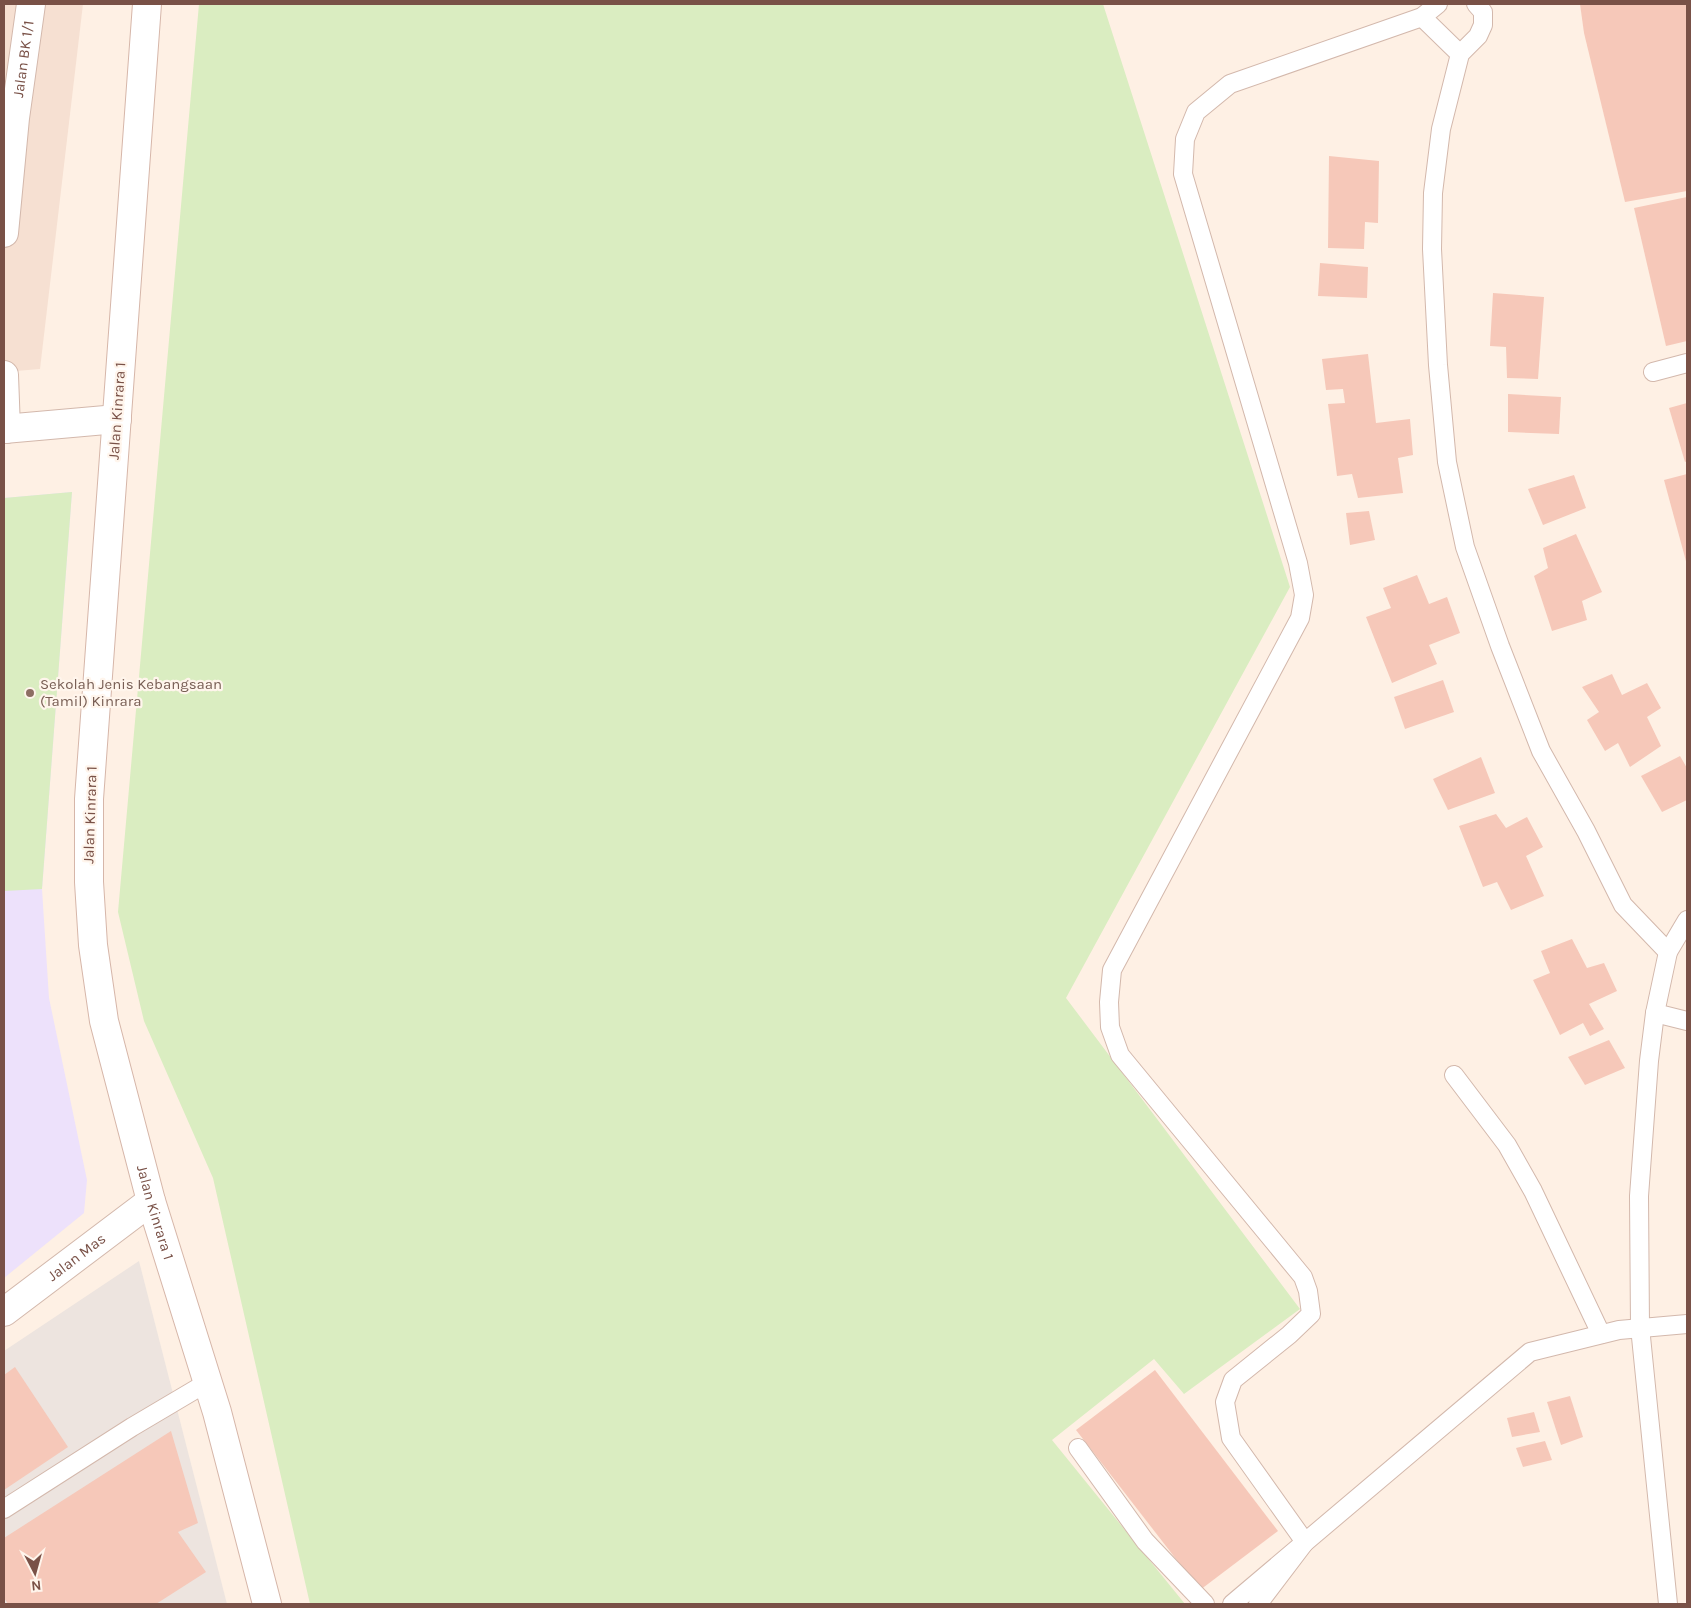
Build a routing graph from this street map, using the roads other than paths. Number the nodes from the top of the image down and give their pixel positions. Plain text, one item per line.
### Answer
1 (32, 4) edge
2 (147, 4) edge
3 (1438, 4) edge
4 (1476, 4) edge
5 (1422, 17) junction
6 (1460, 54) junction
7 (9, 118) edge
8 (4, 233) edge
9 (1687, 363) edge
10 (1653, 372) dead end
11 (4, 375) edge
12 (117, 419) junction
13 (5, 429) edge
14 (1687, 920) edge
15 (1668, 952) junction
16 (1655, 1013) junction
17 (1687, 1021) edge
18 (1454, 1075) dead end
19 (151, 1201) junction
20 (4, 1312) edge
21 (1687, 1324) edge
22 (1640, 1327) junction
23 (1601, 1334) junction
24 (208, 1382) junction
25 (1078, 1448) dead end
26 (4, 1509) edge
27 (1305, 1542) junction
28 (267, 1604) edge
29 (1205, 1604) edge
30 (1232, 1604) edge
31 (1258, 1604) edge
32 (1668, 1604) edge

1 - 7 street, Jalan BK 1/1
2 - 12 street, Jalan Kinrara 1
3 - 5 lane
4 - 6 lane
5 - 6 lane
5 - 27 lane
6 - 15 lane
7 - 8 street, Jalan BK 1/1
9 - 10 lane
11 - 13 street
12 - 13 street
12 - 19 street, Jalan Kinrara 1
14 - 15 lane
15 - 16 lane
16 - 17 lane
16 - 22 lane
18 - 23 lane
19 - 20 street, Jalan Mas
19 - 24 street, Jalan Kinrara 1
21 - 22 lane
22 - 23 lane
22 - 32 lane
23 - 27 lane
24 - 26 lane
24 - 28 street, Jalan Kinrara 1
25 - 29 lane
27 - 30 lane
27 - 31 lane

